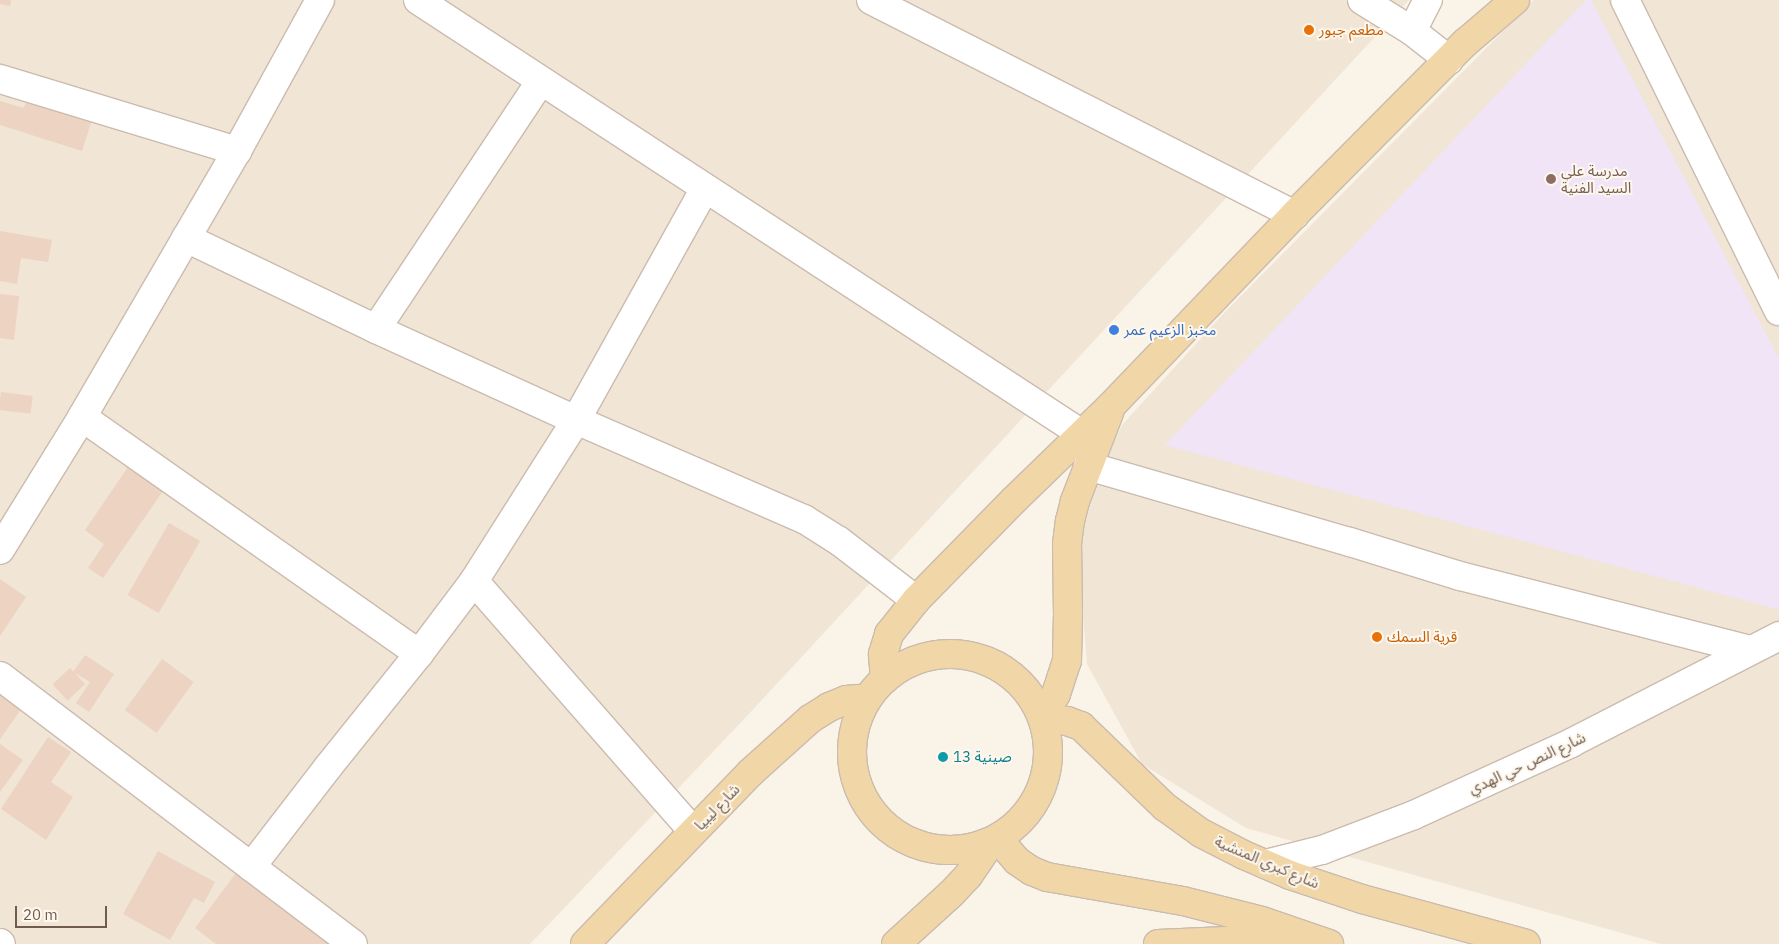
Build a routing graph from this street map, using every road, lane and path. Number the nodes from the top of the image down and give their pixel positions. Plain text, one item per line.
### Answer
1 (320, 0) edge
2 (418, 0) edge
3 (871, 0) edge
4 (1362, 0) edge
5 (1428, 0) edge
6 (1497, 0) edge
7 (1515, 0) edge
8 (1625, 0) edge
9 (1412, 31) junction
10 (1457, 51) junction
11 (0, 79) edge
12 (541, 81) junction
13 (237, 151) junction
14 (705, 188) junction
15 (1294, 215) junction
16 (186, 238) junction
17 (1779, 311) edge
18 (376, 330) junction
19 (1110, 407) junction
20 (82, 417) junction
21 (576, 420) junction
22 (1082, 434) junction
23 (1088, 466) junction
24 (0, 550) edge
25 (474, 581) junction
26 (916, 600) junction
27 (1779, 636) edge
28 (1750, 650) junction
29 (419, 654) junction
30 (0, 676) edge
31 (876, 688) junction
32 (1042, 717) junction
33 (694, 831) junction
34 (994, 840) junction
35 (1265, 864) junction
36 (251, 867) junction
37 (1316, 941) edge
38 (353, 944) edge
39 (585, 944) edge
40 (896, 944) edge
41 (1158, 944) edge
42 (1526, 944) edge

1 - 13 street
2 - 12 street
3 - 15 street
4 - 9 street
5 - 9 street
6 - 10 main road
7 - 10 main road
8 - 17 street
9 - 10 street
10 - 15 main road
11 - 13 street
12 - 14 street
12 - 18 street
13 - 16 street
14 - 21 street
14 - 22 street
15 - 19 main road
16 - 18 street
16 - 20 street
18 - 21 street
19 - 22 main road
19 - 23 main road
20 - 24 street
20 - 29 street
21 - 25 street
21 - 26 street
22 - 26 main road
23 - 28 street
23 - 32 main road
25 - 29 street
25 - 33 street
26 - 31 main road
27 - 28 street, شارع النص حي الهدي
28 - 35 street, شارع النص حي الهدي
29 - 36 street
30 - 36 street
31 - 32 main road
31 - 33 main road, شارع ليبيا
31 - 34 main road
32 - 34 main road
32 - 35 main road, شارع كبري المنشية
33 - 39 main road, شارع ليبيا
34 - 37 main road
34 - 40 main road
35 - 42 main road, شارع كبري المنشية
36 - 38 street
37 - 41 main road

